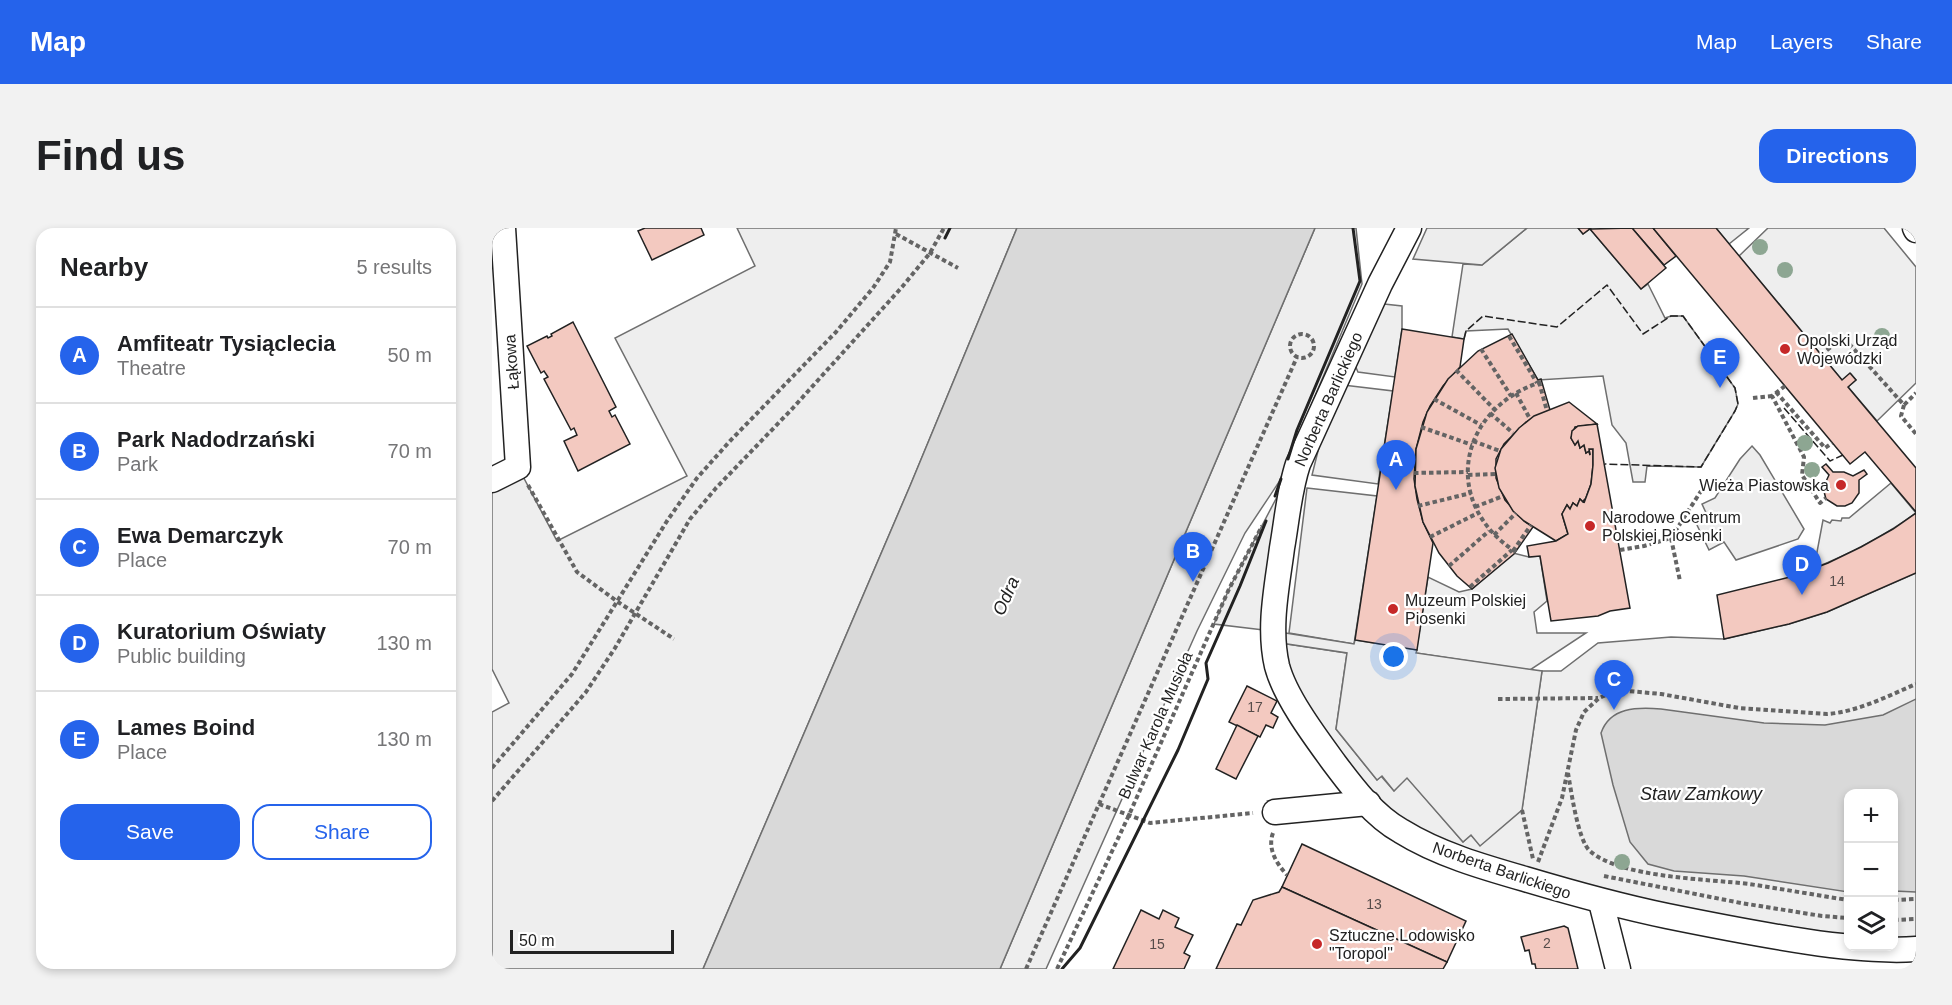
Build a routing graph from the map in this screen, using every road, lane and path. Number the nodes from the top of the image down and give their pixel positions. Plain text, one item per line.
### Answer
1 (503, 228) edge
2 (896, 228) edge
3 (944, 228) edge
4 (1409, 228) edge
5 (896, 234) junction
6 (930, 253) junction
7 (958, 268) dead end
8 (1509, 336) dead end
9 (1482, 349) dead end
10 (1821, 355) dead end
11 (1297, 357) junction
12 (1456, 370) dead end
13 (1539, 382) junction
14 (1785, 386) dead end
15 (1776, 392) junction
16 (1516, 393) junction
17 (1916, 393) edge
18 (1511, 396) junction
19 (1772, 396) junction
20 (1753, 398) dead end
21 (1434, 399) dead end
22 (1904, 405) junction
23 (1492, 411) junction
24 (1547, 411) dead end
25 (1530, 419) dead end
26 (1481, 425) junction
27 (1421, 427) dead end
28 (1513, 433) dead end
29 (1916, 434) edge
30 (1832, 442) dead end
31 (1473, 443) junction
32 (1500, 451) dead end
33 (518, 467) junction
34 (1414, 473) dead end
35 (1468, 473) junction
36 (1496, 474) dead end
37 (492, 480) edge
38 (1701, 491) dead end
39 (1471, 493) junction
40 (1503, 496) dead end
41 (1826, 498) dead end
42 (1418, 506) dead end
43 (1475, 507) junction
44 (1478, 513) junction
45 (1516, 513) dead end
46 (1262, 525) dead end
47 (1531, 525) dead end
48 (1489, 531) junction
49 (1494, 536) junction
50 (1430, 537) dead end
51 (1671, 538) junction
52 (1620, 550) dead end
53 (1514, 551) junction
54 (1449, 566) dead end
55 (1680, 581) dead end
56 (1470, 587) dead end
57 (618, 602) junction
58 (636, 614) junction
59 (674, 639) dead end
60 (1916, 684) edge
61 (1599, 698) junction
62 (1498, 699) dead end
63 (492, 768) edge
64 (1568, 771) junction
65 (492, 801) edge
66 (1368, 803) junction
67 (1099, 804) junction
68 (1522, 810) dead end
69 (1128, 815) junction
70 (1276, 818) junction
71 (1287, 875) dead end
72 (1594, 875) dead end
73 (1844, 899) edge
74 (1916, 899) edge
75 (1898, 900) edge
76 (1601, 902) junction
77 (1844, 918) edge
78 (1916, 919) edge
79 (1898, 920) edge
80 (1916, 949) edge
81 (1026, 969) edge
82 (1057, 969) edge
83 (1618, 969) edge

1 - 33 street, Łąkowa
2 - 5 path
3 - 6 path
4 - 66 street, Norberta Barlickiego
5 - 6 path
5 - 57 path
6 - 7 path
6 - 58 path
8 - 13 path
9 - 18 path
10 - 22 path
11 - 11 path
11 - 67 path
12 - 23 path
13 - 16 path
13 - 24 path
14 - 15 path
15 - 19 path
15 - 30 path
16 - 18 path
16 - 25 path
17 - 22 path
18 - 23 path
19 - 20 path
19 - 41 path
21 - 26 path
22 - 29 path
23 - 26 path
23 - 28 path
26 - 31 path
27 - 31 path
31 - 32 path
31 - 35 path
33 - 37 street
33 - 57 path
34 - 35 path
35 - 36 path
35 - 39 path
38 - 51 path
39 - 42 path
39 - 43 path
40 - 43 path
43 - 44 path
44 - 48 path
44 - 50 path
45 - 49 path
46 - 69 path, Bulwar Karola Musioła
47 - 53 path
48 - 49 path
48 - 54 path
49 - 53 path
51 - 52 path
51 - 55 path
53 - 56 path
57 - 58 path
57 - 63 path
58 - 59 path
58 - 65 path
60 - 61 path
61 - 62 path
61 - 64 path
64 - 68 path
64 - 73 path
66 - 70 street
66 - 76 street, Norberta Barlickiego
67 - 69 path
67 - 81 path
69 - 70 path
69 - 82 path, Bulwar Karola Musioła
70 - 71 path
72 - 77 path
74 - 75 path
76 - 80 street, Norberta Barlickiego
76 - 83 street
78 - 79 path

